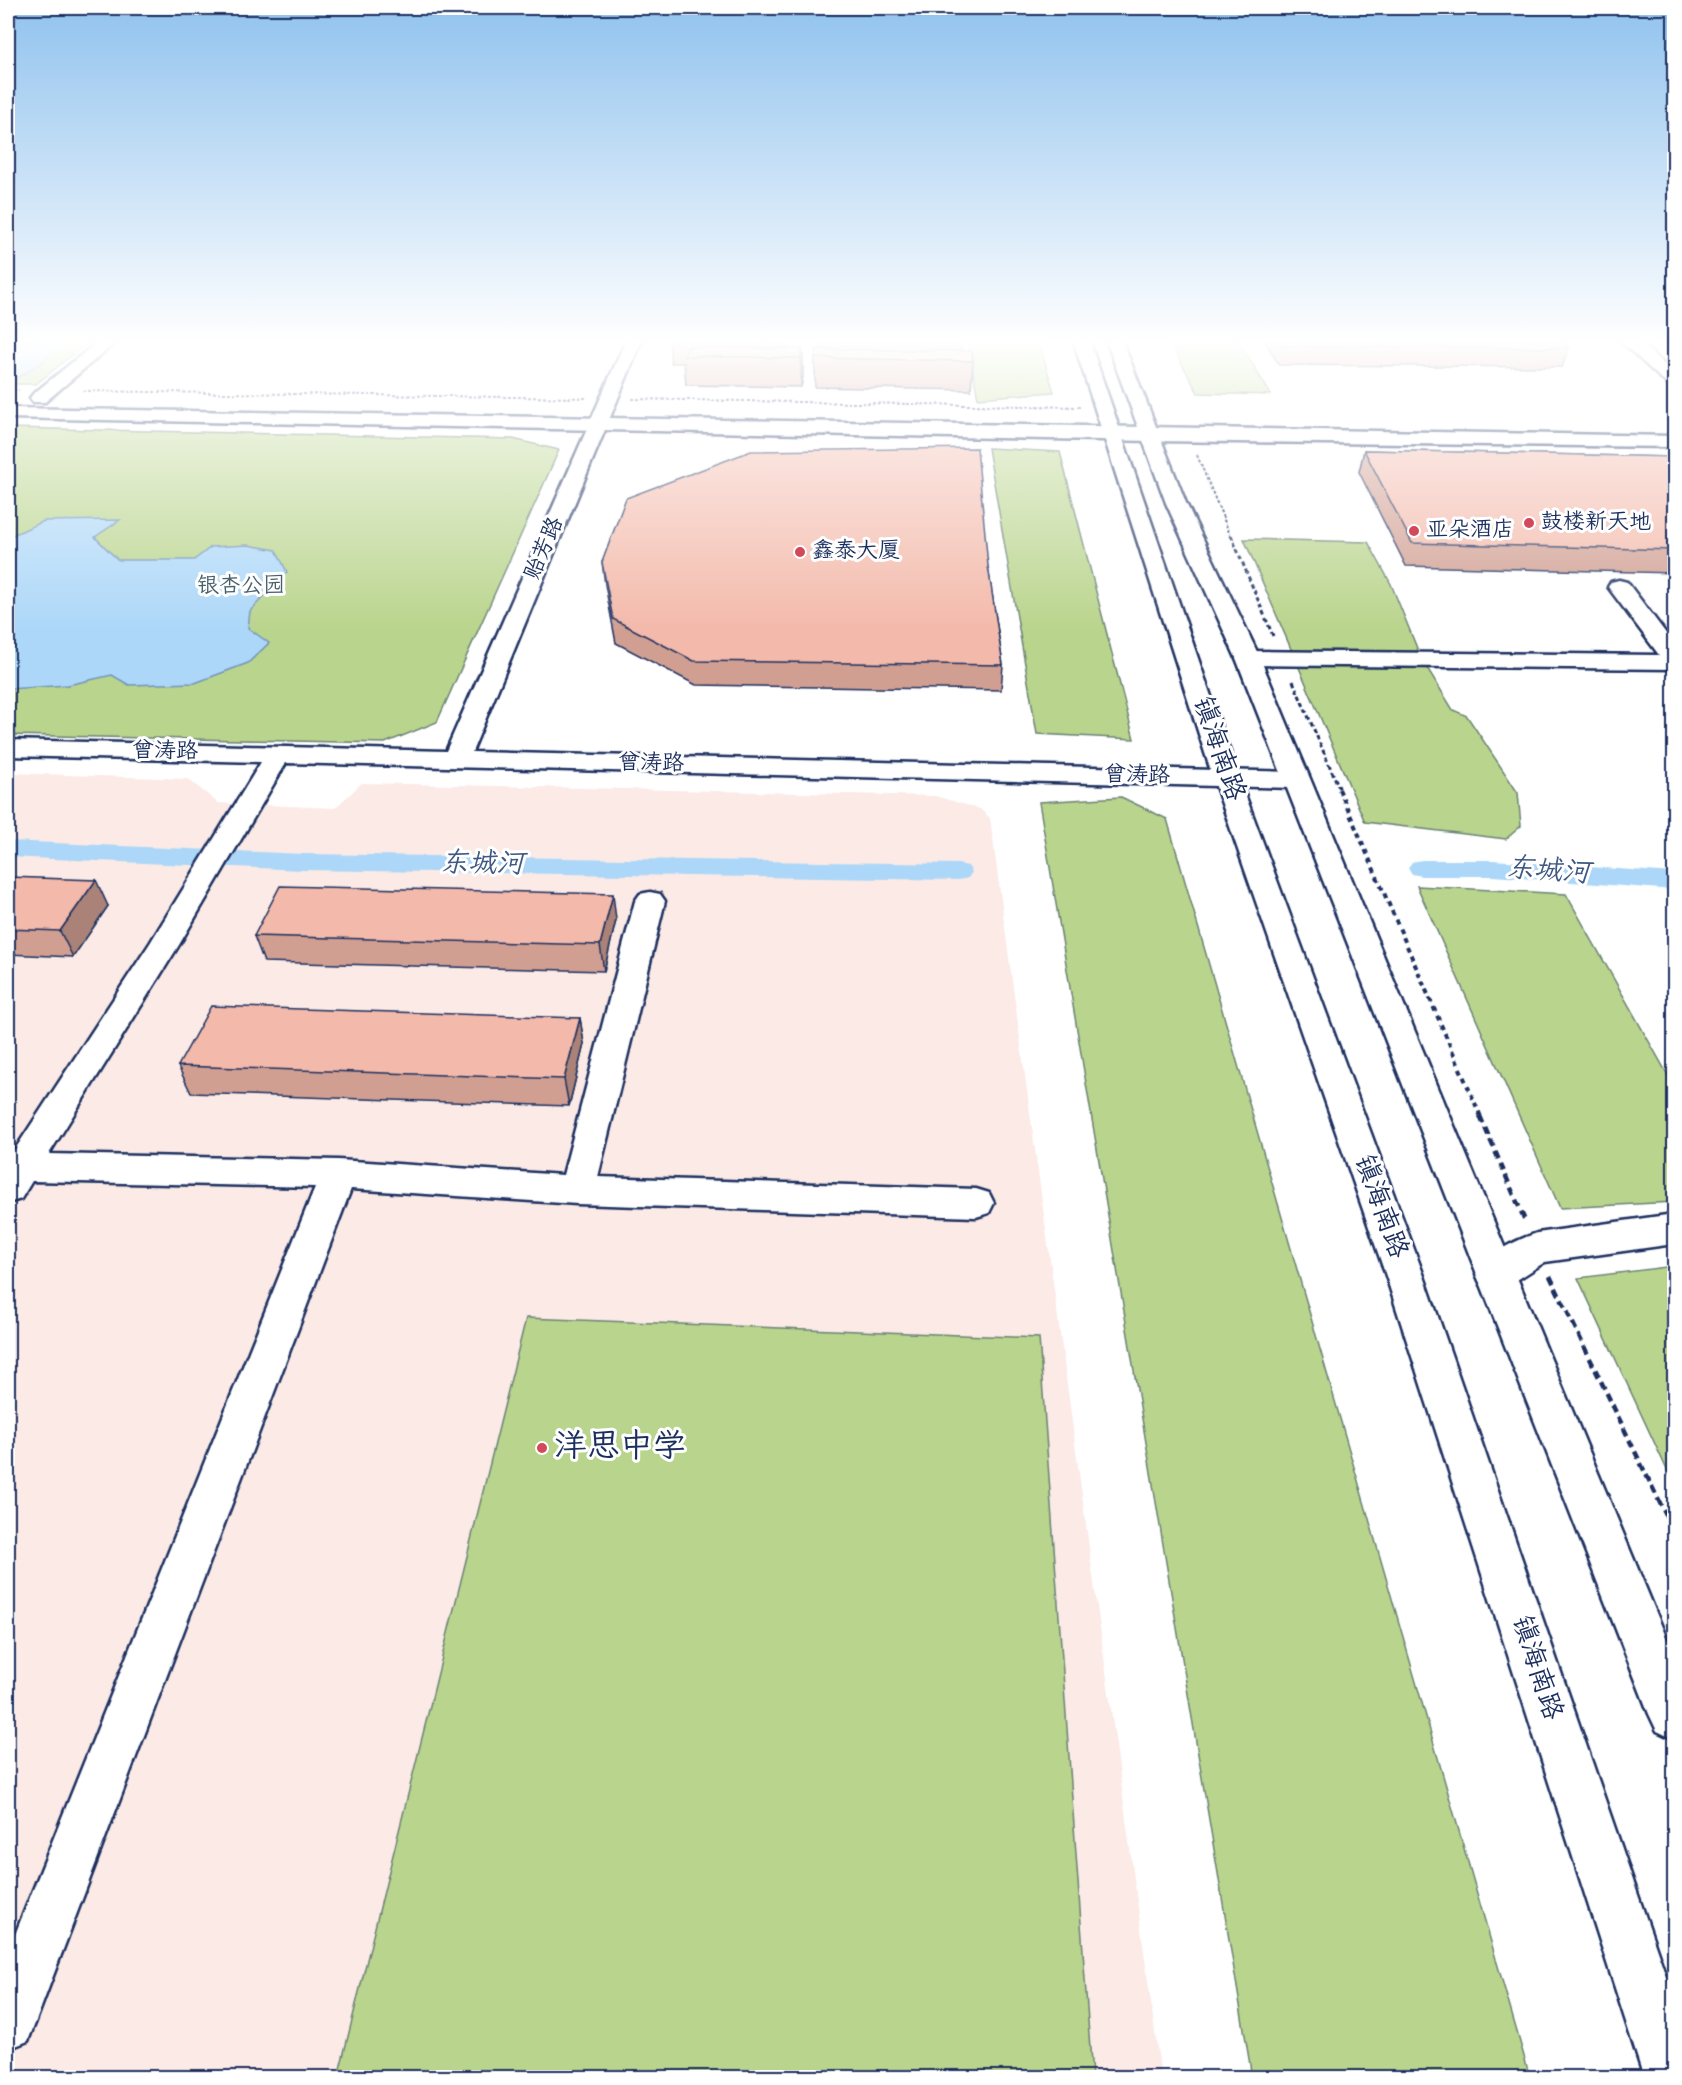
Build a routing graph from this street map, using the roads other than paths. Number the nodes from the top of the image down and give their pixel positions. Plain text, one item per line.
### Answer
1 (593, 437) edge
2 (1133, 437) edge
3 (1137, 437) edge
4 (1514, 437) edge
5 (1674, 442) edge
6 (1620, 587) dead end
7 (1248, 658) junction
8 (1674, 660) edge
9 (8, 748) edge
10 (278, 755) junction
11 (456, 759) junction
12 (1226, 778) junction
13 (1295, 780) junction
14 (650, 901) dead end
15 (338, 1174) junction
16 (15, 1178) edge
17 (577, 1190) junction
18 (976, 1203) dead end
19 (1674, 1229) edge
20 (1495, 1274) junction
21 (1674, 1714) edge
22 (8, 2021) edge
23 (1673, 2078) edge

1 - 11 main road, 贻芳路
2 - 12 main road, 镇海南路
3 - 7 main road, 镇海南路
4 - 5 main road
6 - 8 main road
7 - 8 main road
7 - 13 main road, 镇海南路
9 - 10 main road, 曾涛路
10 - 11 main road, 曾涛路
10 - 16 main road
11 - 12 main road, 曾涛路
12 - 13 main road, 曾涛路
12 - 23 main road, 镇海南路
13 - 20 main road, 镇海南路
14 - 17 main road
15 - 16 main road
15 - 17 main road
15 - 22 main road
17 - 18 main road
19 - 20 main road
20 - 21 main road, 镇海南路

